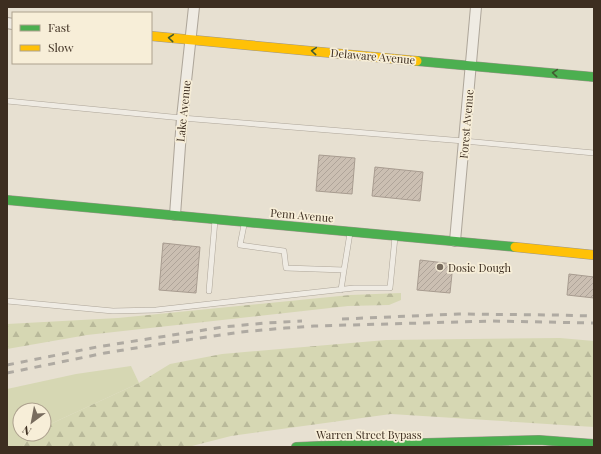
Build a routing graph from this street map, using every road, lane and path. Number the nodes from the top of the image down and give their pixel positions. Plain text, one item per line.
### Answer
1 (194, 7) edge
2 (476, 7) edge
3 (152, 36) edge
4 (191, 39) junction
5 (471, 65) junction
6 (594, 76) edge
7 (7, 101) edge
8 (182, 118) junction
9 (464, 141) junction
10 (594, 153) edge
11 (7, 200) edge
12 (175, 216) junction
13 (215, 219) junction
14 (244, 222) junction
15 (350, 232) junction
16 (395, 236) junction
17 (455, 241) junction
18 (594, 255) edge
19 (344, 270) junction
20 (209, 290) dead end
21 (341, 290) junction
22 (7, 302) edge
23 (388, 444) junction
24 (594, 444) edge
25 (296, 447) edge
26 (442, 447) edge

1 - 4 street, Lake Avenue
2 - 5 street, Forest Avenue
4 -> 3 main road, Delaware Avenue
5 -> 4 main road, Delaware Avenue
4 - 8 street, Lake Avenue
6 -> 5 main road, Delaware Avenue
5 - 9 street, Forest Avenue
7 - 8 lane
8 - 9 lane
8 - 12 street, Lake Avenue
9 - 10 lane
9 - 17 street, Forest Avenue
11 - 12 main road, Penn Avenue
12 - 13 main road, Penn Avenue
13 - 14 main road, Penn Avenue
13 - 20 lane
14 - 15 main road, Penn Avenue
14 - 19 lane
15 - 16 main road, Penn Avenue
15 - 19 lane
16 - 17 main road, Penn Avenue
16 - 21 lane
17 - 18 main road, Penn Avenue
19 - 21 lane
21 - 22 lane
23 - 24 main road
23 - 25 main road, Warren Street Bypass
23 - 26 main road, Warren Street Bypass

